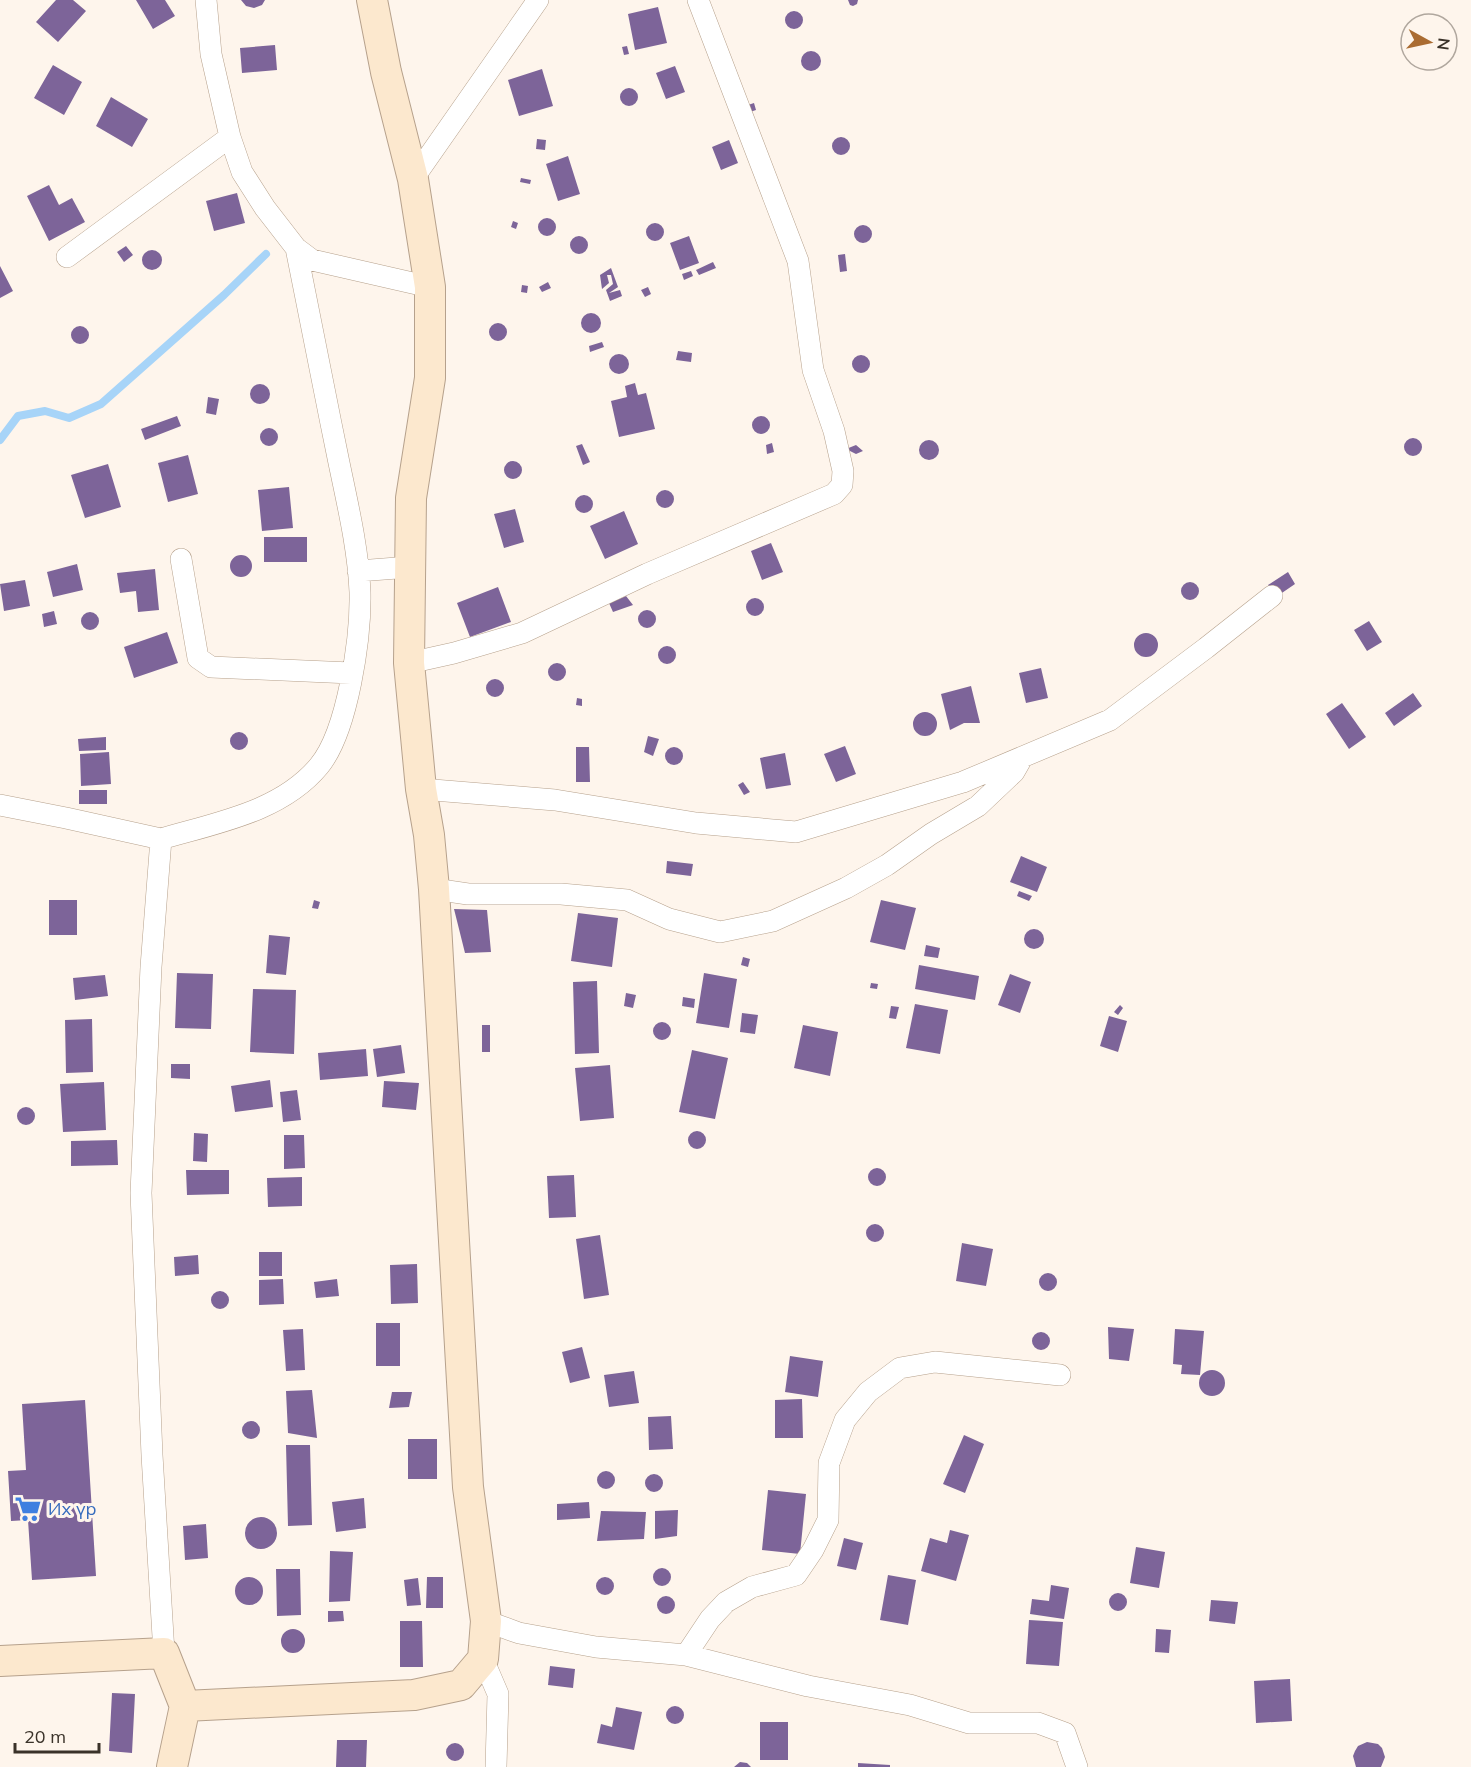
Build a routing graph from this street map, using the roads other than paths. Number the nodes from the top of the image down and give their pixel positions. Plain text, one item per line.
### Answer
1 (206, 0) edge
2 (372, 0) edge
3 (538, 0) edge
4 (698, 0) edge
5 (230, 137) junction
6 (413, 179) junction
7 (296, 248) junction
8 (67, 257) dead end
9 (430, 287) junction
10 (181, 559) dead end
11 (410, 567) junction
12 (358, 571) junction
13 (1272, 596) dead end
14 (409, 663) junction
15 (351, 673) junction
16 (1024, 756) junction
17 (421, 789) junction
18 (0, 805) edge
19 (161, 839) junction
20 (434, 889) junction
21 (1060, 1375) dead end
22 (486, 1621) junction
23 (164, 1653) junction
24 (686, 1655) junction
25 (483, 1659) junction
26 (0, 1661) edge
27 (185, 1706) junction
28 (172, 1767) edge
29 (496, 1767) edge
30 (1077, 1767) edge

1 - 5 street
2 - 6 street
3 - 6 street
4 - 14 street
5 - 7 street
5 - 8 street
6 - 9 street
7 - 9 street
7 - 12 street
9 - 11 street
10 - 15 street
11 - 12 street
11 - 14 street
12 - 15 street
13 - 16 street
14 - 17 street
15 - 19 street
16 - 17 street
16 - 20 street
17 - 20 street
18 - 19 street
19 - 23 street
20 - 22 street
21 - 24 street
22 - 24 street
22 - 25 street
23 - 26 street
23 - 27 street
24 - 30 street
25 - 27 street
25 - 29 street
27 - 28 street

